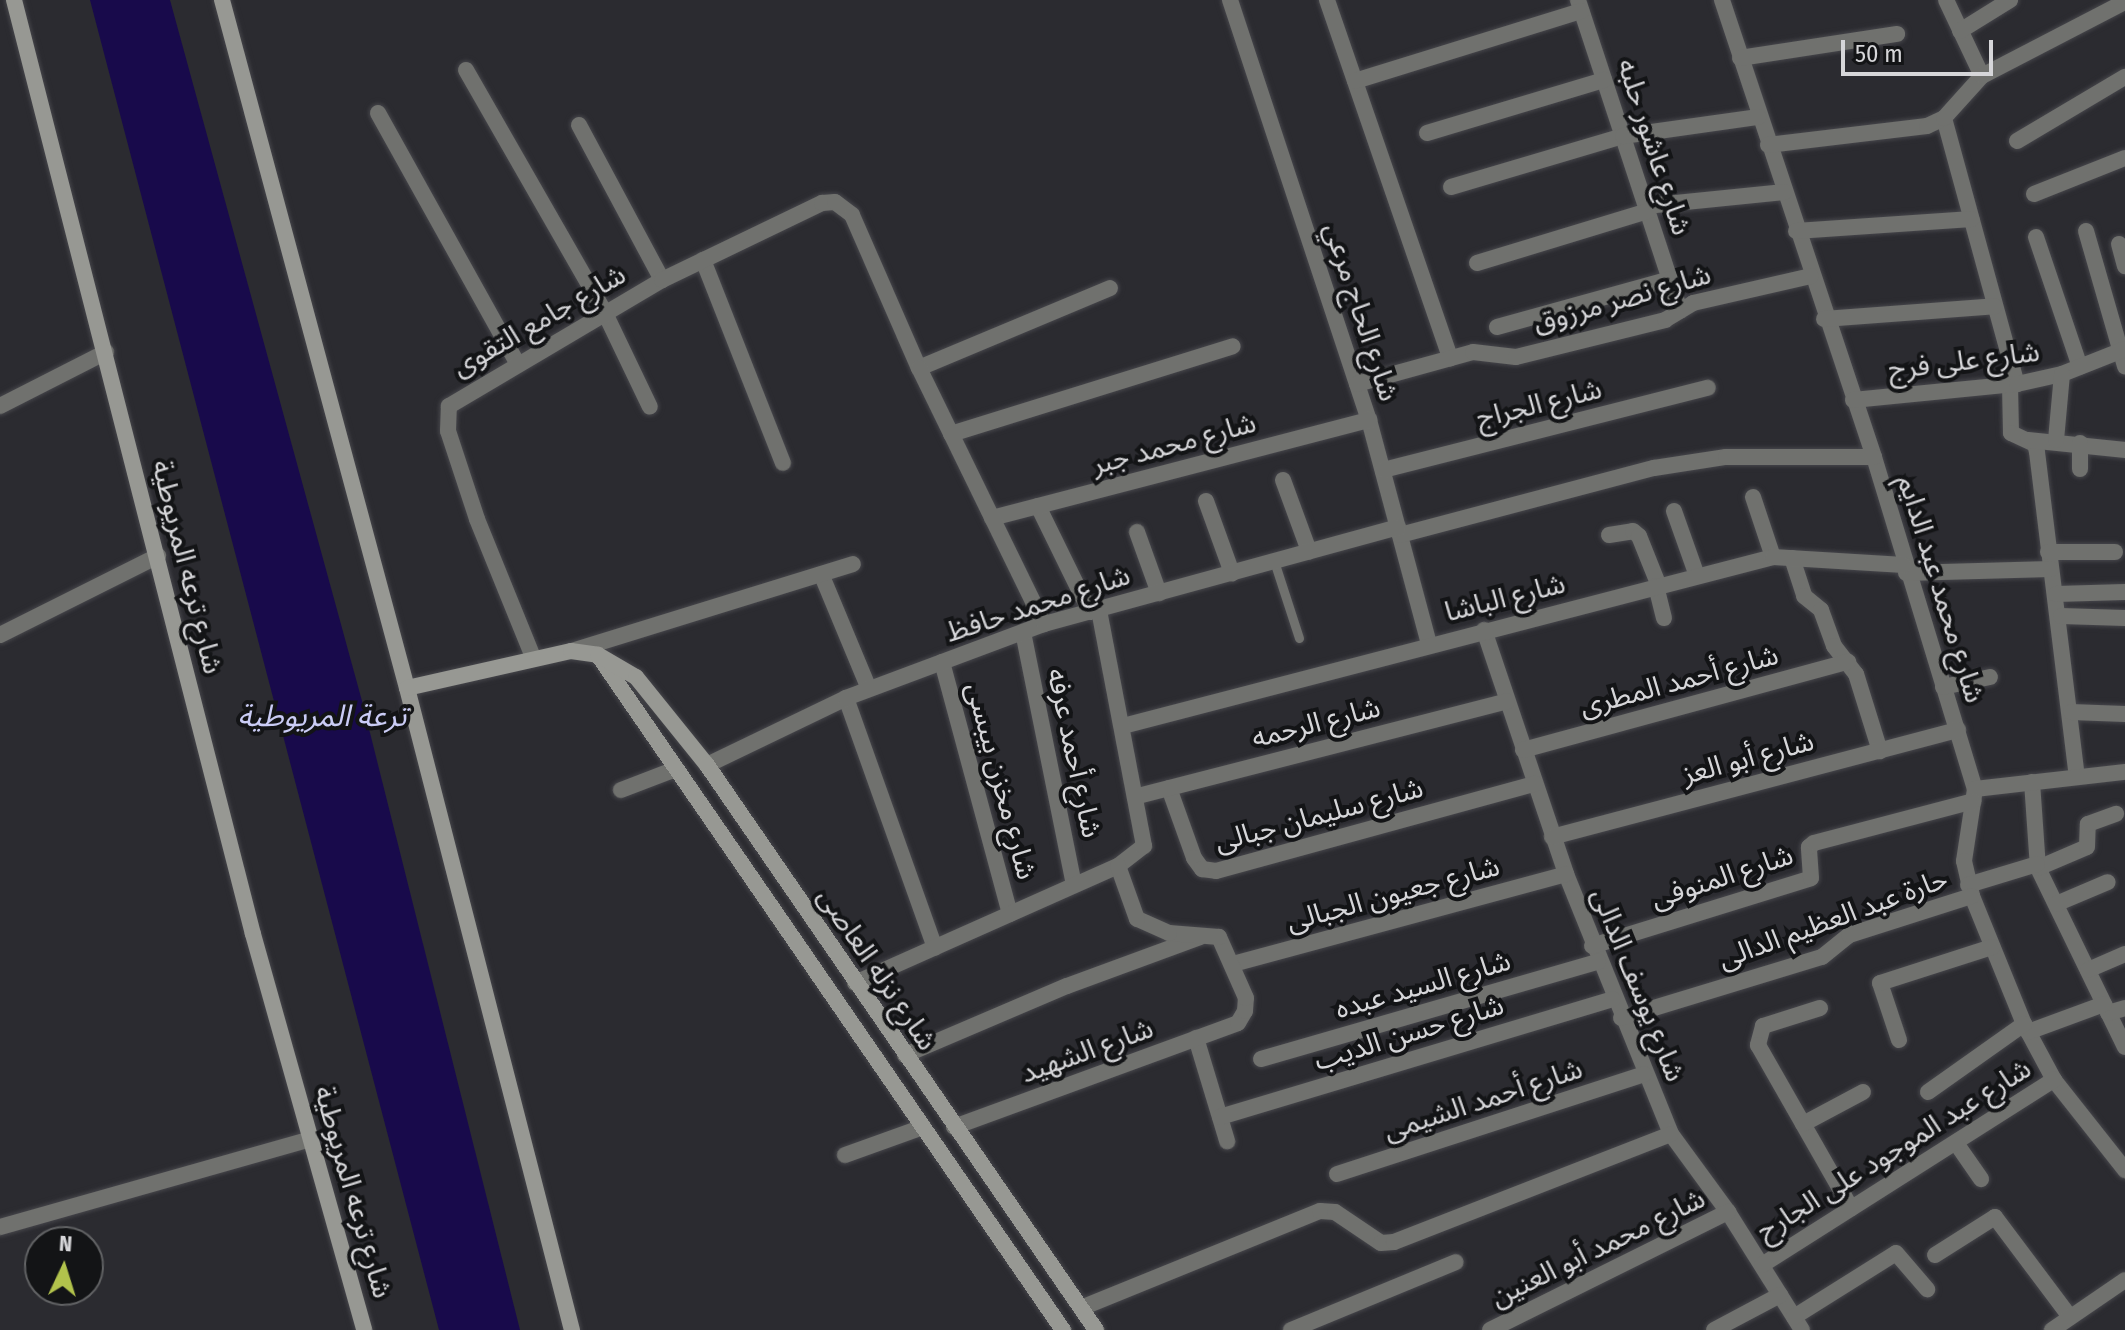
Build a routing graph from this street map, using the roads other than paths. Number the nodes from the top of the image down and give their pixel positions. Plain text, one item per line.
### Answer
1 (14, 0) edge
2 (222, 0) edge
3 (1230, 0) edge
4 (1327, 0) edge
5 (1722, 0) edge
6 (1946, 0) edge
7 (2010, 0) edge
8 (2125, 2) edge
9 (1580, 6) edge
10 (1960, 31) junction
11 (1897, 34) dead end
12 (1740, 58) junction
13 (466, 70) dead end
14 (1982, 76) junction
15 (2125, 77) edge
16 (1604, 80) junction
17 (1355, 81) junction
18 (378, 113) dead end
19 (1759, 117) junction
20 (1944, 118) junction
21 (579, 125) dead end
22 (1427, 133) dead end
23 (1623, 136) junction
24 (2017, 141) dead end
25 (1768, 145) junction
26 (2125, 158) edge
27 (1451, 187) dead end
28 (1784, 192) junction
29 (2034, 194) dead end
30 (1647, 209) junction
31 (1972, 219) junction
32 (1796, 231) junction
33 (2086, 231) dead end
34 (2036, 237) dead end
35 (2119, 244) dead end
36 (703, 260) junction
37 (1477, 263) dead end
38 (2125, 266) edge
39 (1811, 276) junction
40 (1670, 279) junction
41 (662, 280) junction
42 (1110, 288) dead end
43 (1995, 306) junction
44 (604, 311) junction
45 (1680, 311) junction
46 (1824, 319) junction
47 (1497, 327) dead end
48 (1233, 346) dead end
49 (106, 352) junction
50 (2124, 355) edge
51 (1450, 358) junction
52 (517, 363) junction
53 (2080, 367) junction
54 (919, 368) junction
55 (2062, 374) junction
56 (1357, 384) junction
57 (2014, 385) junction
58 (1708, 388) dead end
59 (1853, 400) junction
60 (0, 406) edge
61 (650, 407) dead end
62 (1369, 420) junction
63 (951, 434) junction
64 (2028, 440) junction
65 (2056, 440) junction
66 (2080, 443) junction
67 (2125, 450) edge
68 (1874, 457) junction
69 (783, 463) dead end
70 (2080, 469) dead end
71 (1383, 470) junction
72 (1283, 480) dead end
73 (1753, 497) dead end
74 (1206, 501) dead end
75 (1038, 506) junction
76 (1674, 511) dead end
77 (992, 518) junction
78 (1399, 531) junction
79 (1137, 532) dead end
80 (1609, 535) dead end
81 (1309, 551) junction
82 (2115, 552) dead end
83 (158, 556) junction
84 (1773, 557) junction
85 (1792, 558) junction
86 (2049, 560) junction
87 (1274, 561) junction
88 (853, 564) dead end
89 (1905, 569) junction
90 (1232, 573) junction
91 (822, 576) junction
92 (1697, 576) junction
93 (1658, 586) junction
94 (2125, 592) edge
95 (1159, 593) junction
96 (2056, 594) junction
97 (1094, 611) junction
98 (2061, 616) junction
99 (1664, 618) dead end
100 (2125, 618) edge
101 (1044, 624) junction
102 (1484, 630) junction
103 (1023, 632) junction
104 (0, 635) edge
105 (1299, 638) dead end
106 (1429, 644) junction
107 (571, 651) junction
108 (598, 655) junction
109 (533, 657) junction
110 (942, 662) junction
111 (1848, 662) junction
112 (1990, 677) dead end
113 (1943, 687) junction
114 (407, 688) junction
115 (869, 689) junction
116 (846, 698) junction
117 (1507, 701) junction
118 (2071, 712) junction
119 (2125, 714) edge
120 (1123, 726) junction
121 (1958, 730) junction
122 (1523, 750) junction
123 (1880, 751) junction
124 (707, 765) junction
125 (676, 769) junction
126 (2125, 772) edge
127 (2077, 777) junction
128 (2032, 782) junction
129 (1535, 784) junction
130 (1169, 788) junction
131 (621, 790) dead end
132 (1975, 795) junction
133 (1138, 796) junction
134 (2116, 814) dead end
135 (1552, 837) junction
136 (767, 854) junction
137 (1118, 866) junction
138 (2037, 866) junction
139 (743, 867) junction
140 (1566, 874) junction
141 (2108, 882) dead end
142 (1074, 885) junction
143 (1970, 891) junction
144 (2056, 904) junction
145 (1010, 914) junction
146 (1205, 935) junction
147 (1992, 947) junction
148 (935, 948) junction
149 (1595, 954) junction
150 (2125, 954) edge
151 (1233, 964) junction
152 (2088, 970) junction
153 (855, 983) junction
154 (1613, 999) junction
155 (1820, 1008) dead end
156 (2106, 1008) junction
157 (2125, 1008) edge
158 (1621, 1018) junction
159 (2026, 1028) junction
160 (1196, 1038) junction
161 (1899, 1040) dead end
162 (2125, 1047) edge
163 (905, 1055) junction
164 (1261, 1059) dead end
165 (1644, 1074) junction
166 (2054, 1080) junction
167 (1863, 1092) dead end
168 (1928, 1092) dead end
169 (933, 1096) junction
170 (910, 1109) junction
171 (1220, 1117) junction
172 (1803, 1124) junction
173 (923, 1127) junction
174 (954, 1127) junction
175 (1671, 1134) junction
176 (311, 1139) junction
177 (1227, 1141) dead end
178 (1956, 1143) junction
179 (845, 1155) dead end
180 (2125, 1170) edge
181 (1337, 1174) dead end
182 (1981, 1179) dead end
183 (1851, 1208) junction
184 (1728, 1212) junction
185 (0, 1227) edge
186 (1935, 1255) dead end
187 (1456, 1262) dead end
188 (1762, 1265) junction
189 (2125, 1280) edge
190 (1927, 1289) dead end
191 (1780, 1295) junction
192 (1081, 1308) junction
193 (2070, 1317) junction
194 (1798, 1323) edge
195 (364, 1330) edge
196 (572, 1330) edge
197 (1063, 1330) edge
198 (1096, 1330) edge
199 (1291, 1330) edge
200 (1490, 1330) edge
201 (1714, 1330) edge
202 (2052, 1330) edge

1 - 49 main road, شارع ترعه المريوطية
2 - 114 main road
3 - 56 street, شارع الحاج مرعي
4 - 17 street
5 - 12 street, شارع محمد عبد الدايم
6 - 10 street
7 - 10 street
8 - 14 street
9 - 16 street, شارع عاشور حلبه
9 - 17 street
10 - 14 street
11 - 12 street
12 - 19 street, شارع محمد عبد الدايم
13 - 44 street
14 - 20 street
15 - 24 street
16 - 22 street
16 - 23 street, شارع عاشور حلبه
17 - 51 street
18 - 52 street
19 - 23 street
19 - 25 street, شارع محمد عبد الدايم
20 - 25 street
20 - 31 street
21 - 41 street
23 - 27 street
23 - 30 street, شارع عاشور حلبه
25 - 28 street, شارع محمد عبد الدايم
26 - 29 street
28 - 30 street
28 - 32 street, شارع محمد عبد الدايم
30 - 37 street
30 - 40 street, شارع عاشور حلبه
31 - 32 street
31 - 43 street
32 - 39 street, شارع محمد عبد الدايم
33 - 50 street
34 - 53 street
35 - 38 street
36 - 41 street, شارع جامع التقوى
36 - 54 street, شارع جامع التقوى
36 - 69 street
39 - 45 street, شارع نصر مرزوق
39 - 46 street, شارع محمد عبد الدايم
40 - 45 street, شارع عاشور حلبه
40 - 47 street
41 - 44 street, شارع جامع التقوى
42 - 54 street
43 - 46 street
43 - 57 street
44 - 52 street, شارع جامع التقوى
44 - 61 street
45 - 51 street, شارع نصر مرزوق
46 - 59 street, شارع محمد عبد الدايم
48 - 63 street
49 - 60 street
49 - 83 main road, شارع ترعه المريوطية
50 - 53 street, شارع على فرج
51 - 56 street, شارع نصر مرزوق
52 - 109 street, شارع جامع التقوى
53 - 55 street, شارع على فرج
54 - 63 street
55 - 57 street, شارع على فرج
55 - 65 street
56 - 62 street, شارع الحاج مرعي
57 - 59 street, شارع على فرج
57 - 64 street
58 - 71 street, شارع الجراج
59 - 68 street, شارع محمد عبد الدايم
62 - 71 street, شارع الحاج مرعي
62 - 75 street, شارع محمد جبر
63 - 77 street
64 - 65 street
64 - 86 street
65 - 66 street
66 - 67 street
66 - 70 street
68 - 78 street, شارع محمد حافظ
68 - 89 street, شارع محمد عبد الدايم
71 - 78 street, شارع الحاج مرعي
72 - 81 street
73 - 84 street
74 - 90 street
75 - 77 street, شارع محمد جبر
75 - 97 street
76 - 92 street
77 - 101 street
78 - 81 street, شارع محمد حافظ
78 - 106 street, شارع الحاج مرعي
79 - 95 street
80 - 93 street
81 - 87 street, شارع محمد حافظ
82 - 86 street, شارع الباشا
83 - 104 street
83 - 176 main road, شارع ترعه المريوطية
84 - 85 street, شارع الباشا
84 - 92 street, شارع الباشا
85 - 89 street, شارع الباشا
85 - 111 street
86 - 89 street, شارع الباشا
86 - 96 street
87 - 90 street, شارع محمد حافظ
87 - 105 lane
88 - 91 street
89 - 113 street, شارع محمد عبد الدايم
90 - 95 street, شارع محمد حافظ
91 - 107 street
91 - 115 street
92 - 93 street, شارع الباشا
93 - 99 street
93 - 102 street, شارع الباشا
94 - 96 street
95 - 97 street, شارع محمد حافظ
96 - 98 street
97 - 101 street, شارع محمد حافظ
97 - 120 street
98 - 100 street
98 - 118 street
101 - 103 street, شارع محمد حافظ
102 - 106 street, شارع الباشا
102 - 117 street, شارع يوسف الدالى
103 - 110 street, شارع محمد حافظ
103 - 142 street, شارع أحمد عرفه
106 - 120 street, شارع الباشا
107 - 108 main road, شارع نزله العاصى
107 - 109 main road, شارع نزله العاصى
108 - 124 main road, شارع نزله العاصى
108 - 125 main road, شارع نزله العاصى
109 - 114 main road, شارع نزله العاصى
110 - 115 street, شارع محمد حافظ
110 - 145 street, شارع مخزن بيبسى
111 - 122 street, شارع أحمد المطرى
111 - 123 street
112 - 113 street
113 - 121 street, شارع محمد عبد الدايم
114 - 196 main road
115 - 116 street, شارع محمد حافظ
116 - 124 street, شارع محمد حافظ
116 - 148 street
117 - 122 street, شارع يوسف الدالى
117 - 130 street, شارع الرحمه
118 - 119 street
118 - 127 street
120 - 133 street
121 - 123 street, شارع أبو العز
121 - 132 street, شارع محمد عبد الدايم
122 - 129 street, شارع يوسف الدالى
123 - 135 street, شارع أبو العز
124 - 136 main road, شارع نزله العاصى
125 - 131 street
125 - 139 main road, شارع نزله العاصى
126 - 127 street
127 - 128 street
128 - 132 street
128 - 138 street
129 - 130 street, شارع سليمان جبالى
129 - 135 street, شارع يوسف الدالى
130 - 133 street, شارع الرحمه
132 - 143 street
132 - 149 street, شارع المنوفى
133 - 137 street
134 - 138 street, حارة عبد العظيم الدالى
135 - 140 street, شارع يوسف الدالى
136 - 139 main road
136 - 153 main road, شارع نزله العاصى
137 - 142 street
137 - 146 street
138 - 143 street, حارة عبد العظيم الدالى
138 - 144 street
139 - 170 main road, شارع نزله العاصى
140 - 149 street, شارع يوسف الدالى
140 - 151 street, شارع جعيون الجبالى
141 - 144 street
142 - 145 street
143 - 147 street
143 - 158 street, حارة عبد العظيم الدالى
144 - 152 street
145 - 148 street
146 - 151 street
146 - 163 street
147 - 159 street
147 - 161 street
148 - 153 street
149 - 154 street, شارع يوسف الدالى
149 - 164 street, شارع السيد عبده
150 - 152 street
151 - 160 street, شارع الشهيد
152 - 156 street
153 - 163 main road, شارع نزله العاصى
154 - 158 street, شارع يوسف الدالى
154 - 171 street, شارع حسن الديب
155 - 172 street
156 - 157 street
156 - 159 street
156 - 162 street
158 - 165 street, شارع يوسف الدالى
159 - 166 street
159 - 168 street
160 - 171 street
160 - 174 street, شارع الشهيد
163 - 169 main road, شارع نزله العاصى
165 - 175 street, شارع يوسف الدالى
165 - 181 street, شارع أحمد الشيمى
166 - 178 street, شارع عبد الموجود على الجارح
166 - 180 street
167 - 172 street
169 - 170 main road
169 - 174 main road, شارع نزله العاصى
170 - 173 main road, شارع نزله العاصى
171 - 177 street
172 - 183 street
173 - 179 street
173 - 197 main road, شارع نزله العاصى
174 - 192 main road, شارع نزله العاصى
175 - 184 street, شارع يوسف الدالى
175 - 192 street
176 - 185 street
176 - 195 main road, شارع ترعه المريوطية
178 - 182 street
178 - 183 street, شارع عبد الموجود على الجارح
183 - 188 street, شارع عبد الموجود على الجارح
184 - 188 street, شارع يوسف الدالى
184 - 200 street, شارع محمد أبو العنين
186 - 193 street
187 - 199 street
188 - 191 street, شارع يوسف الدالى
189 - 193 street
190 - 194 street
191 - 194 street, شارع يوسف الدالى
191 - 201 street
192 - 198 main road, شارع نزله العاصى
193 - 202 street

